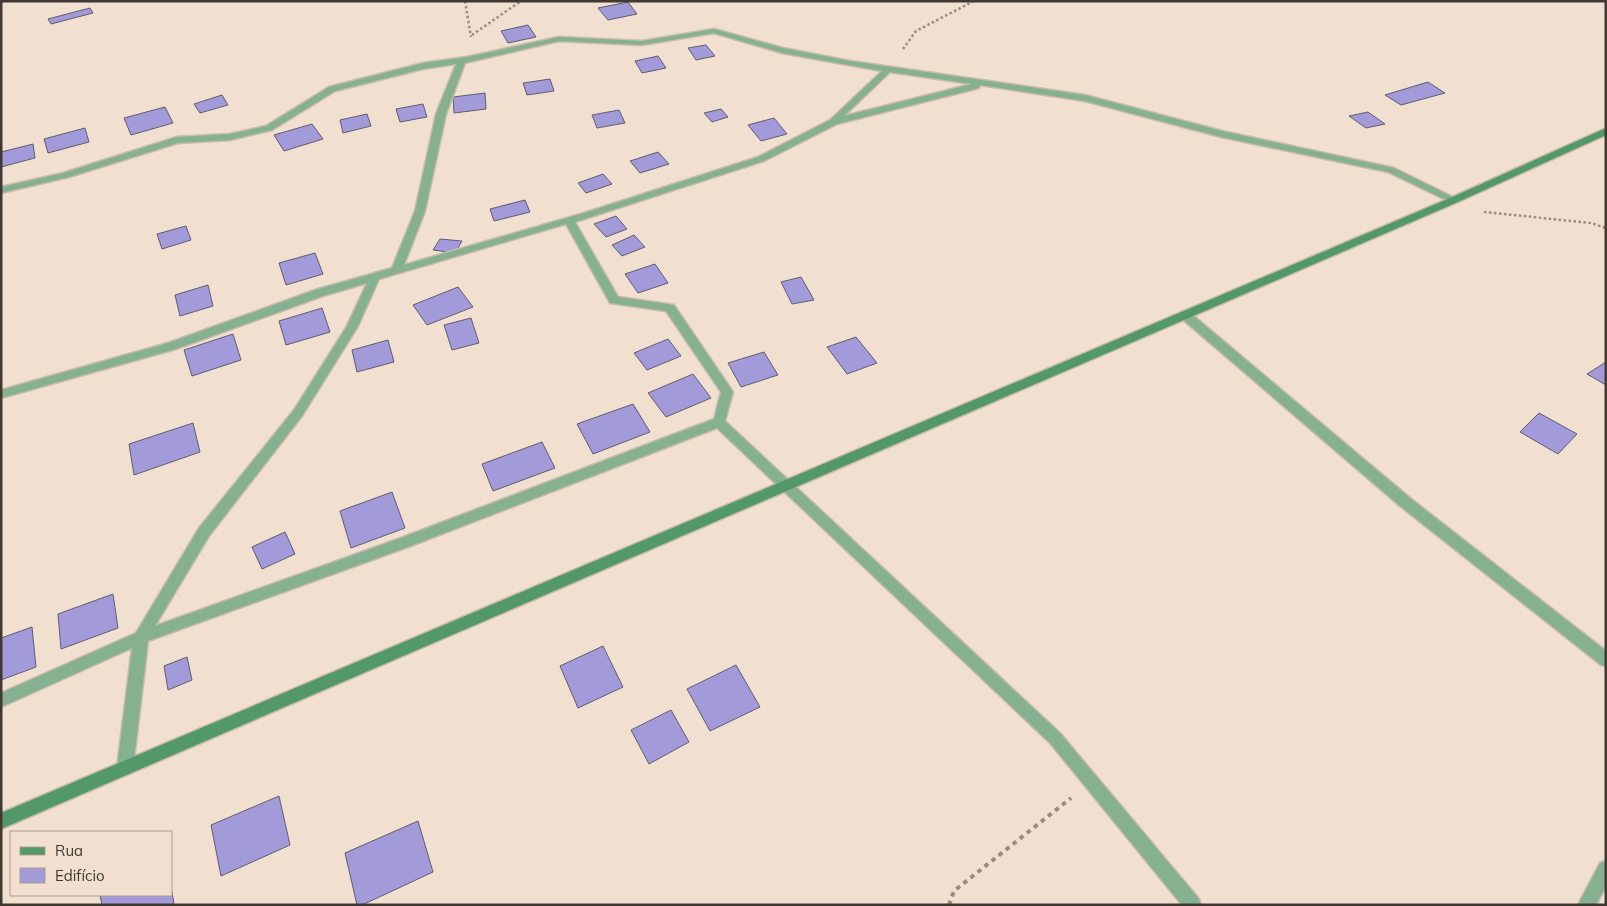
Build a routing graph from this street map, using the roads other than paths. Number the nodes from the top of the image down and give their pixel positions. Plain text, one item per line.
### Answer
1 (464, 60) junction
2 (888, 70) junction
3 (984, 84) junction
4 (833, 122) junction
5 (1606, 131) edge
6 (1, 190) edge
7 (1454, 200) junction
8 (569, 220) junction
9 (397, 270) junction
10 (375, 277) junction
11 (1185, 315) junction
12 (1, 394) edge
13 (719, 422) junction
14 (786, 486) junction
15 (141, 637) junction
16 (1606, 660) edge
17 (1, 700) edge
18 (126, 768) junction
19 (1, 821) edge
20 (1606, 869) edge
21 (1193, 905) edge
22 (1586, 905) edge

1 - 2 street
1 - 6 street
1 - 9 street
2 - 3 street
2 - 4 street
3 - 4 street
3 - 7 street
4 - 8 street
5 - 7 street
7 - 11 street
8 - 9 street
8 - 13 street
9 - 10 street
10 - 12 street
10 - 15 street
11 - 14 street
11 - 16 street
13 - 14 street
13 - 15 street
14 - 18 street
14 - 21 street
15 - 17 street
15 - 18 street
18 - 19 street
20 - 22 street

